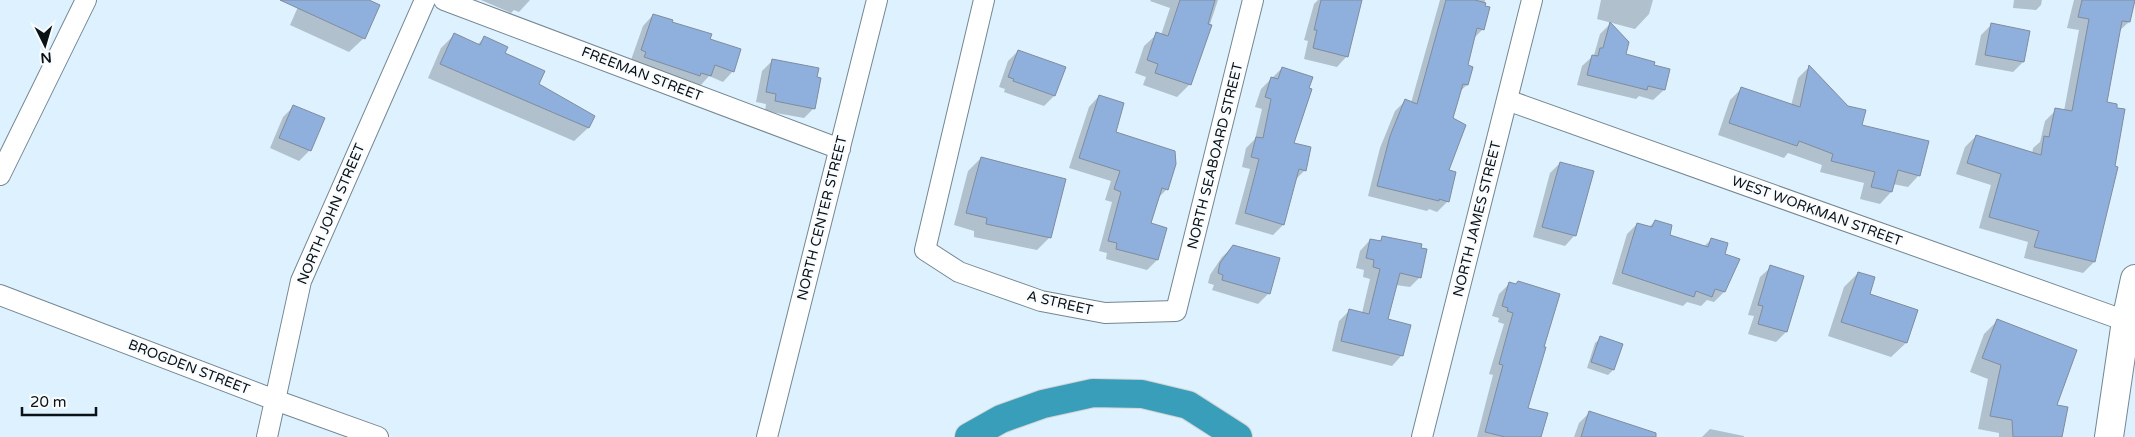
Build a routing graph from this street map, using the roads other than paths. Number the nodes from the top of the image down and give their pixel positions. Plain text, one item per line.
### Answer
1 (86, 0) edge
2 (424, 0) edge
3 (444, 0) edge
4 (877, 0) edge
5 (984, 0) edge
6 (1253, 0) edge
7 (1532, 0) edge
8 (1507, 100) junction
9 (840, 148) junction
10 (0, 175) edge
11 (2135, 279) edge
12 (0, 296) edge
13 (1176, 311) joint
14 (2126, 321) junction
15 (275, 400) junction
16 (267, 437) edge
17 (378, 437) edge
18 (767, 437) edge
19 (969, 437) edge
20 (1238, 437) edge
21 (1422, 437) edge
22 (2109, 437) edge

1 - 10 street
2 - 15 street, NORTH JOHN STREET
3 - 9 street, FREEMAN STREET
4 - 9 street, NORTH CENTER STREET
5 - 13 street, A STREET
6 - 13 street, NORTH SEABOARD STREET
7 - 8 street, NORTH JAMES STREET
8 - 14 street, WEST WORKMAN STREET
8 - 21 street, NORTH JAMES STREET
9 - 18 street, NORTH CENTER STREET
11 - 14 main road
12 - 15 street, BROGDEN STREET
14 - 22 main road
15 - 16 street, NORTH JOHN STREET
15 - 17 street, BROGDEN STREET
19 - 20 highway

